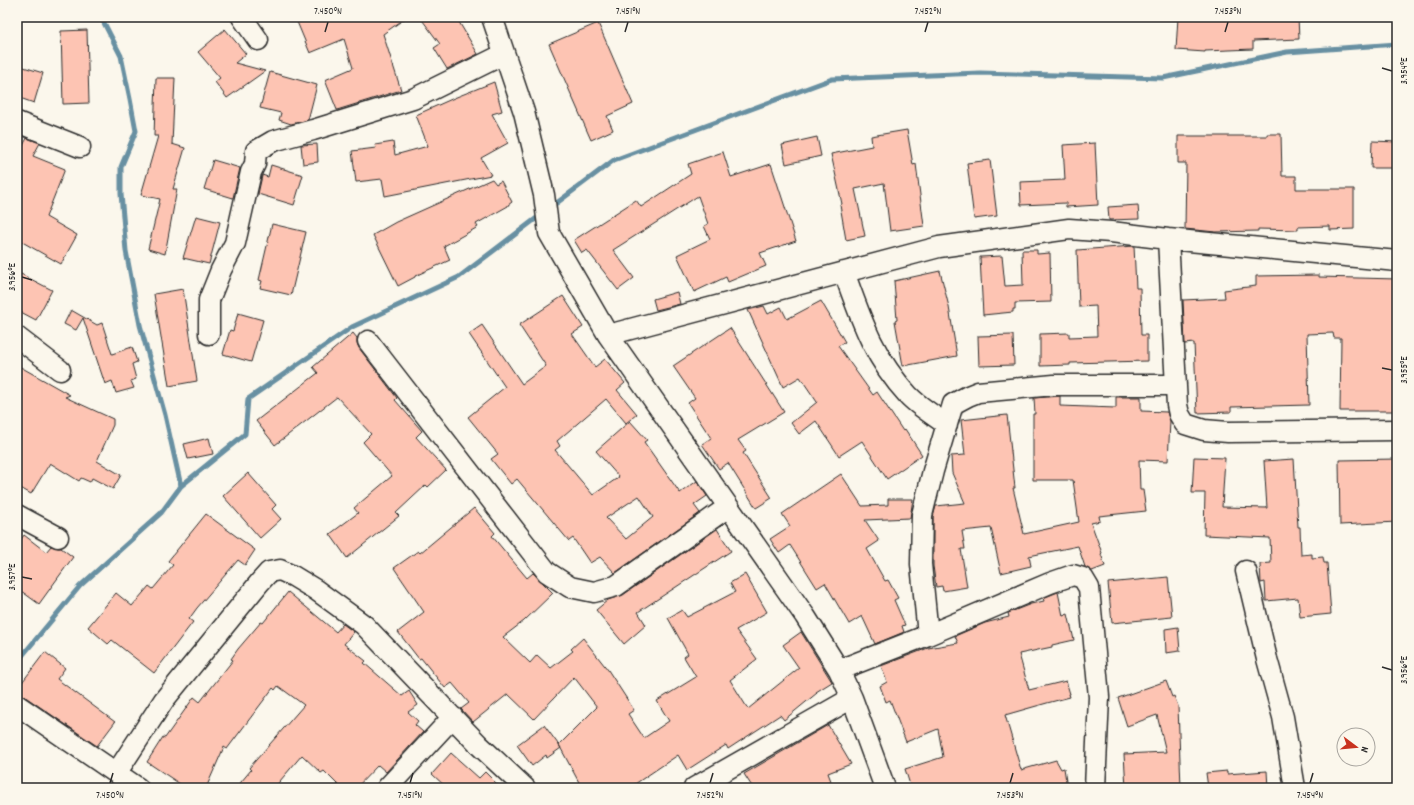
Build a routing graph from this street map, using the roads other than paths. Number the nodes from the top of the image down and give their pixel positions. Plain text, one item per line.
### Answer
1 (242, 17) edge
2 (492, 17) edge
3 (258, 40) dead end
4 (504, 54) junction
5 (17, 122) edge
6 (80, 147) dead end
7 (1168, 239) junction
8 (1397, 261) edge
9 (844, 272) junction
10 (209, 334) dead end
11 (608, 334) junction
12 (17, 337) edge
13 (368, 341) dead end
14 (60, 370) dead end
15 (1176, 385) junction
16 (947, 425) junction
17 (1397, 430) edge
18 (728, 507) junction
19 (17, 515) edge
20 (58, 537) dead end
21 (1246, 571) dead end
22 (928, 635) junction
23 (839, 670) junction
24 (852, 698) junction
25 (17, 705) edge
26 (452, 717) junction
27 (117, 772) junction
28 (138, 788) edge
29 (387, 788) edge
30 (525, 788) edge
31 (694, 788) edge
32 (885, 788) edge
33 (1095, 788) edge
34 (1295, 788) edge

1 - 3 street
2 - 4 street
4 - 10 street
4 - 11 street
5 - 6 street
7 - 8 street
7 - 9 street
7 - 15 street
9 - 11 street
9 - 16 street
11 - 18 street
12 - 14 street
13 - 18 street
15 - 16 street
15 - 17 street
16 - 22 street
18 - 23 street
19 - 20 street
21 - 34 street
22 - 23 street
22 - 33 street
23 - 24 street
24 - 31 street
24 - 32 street
25 - 27 street
26 - 27 street
26 - 29 street
26 - 30 street
27 - 28 street

